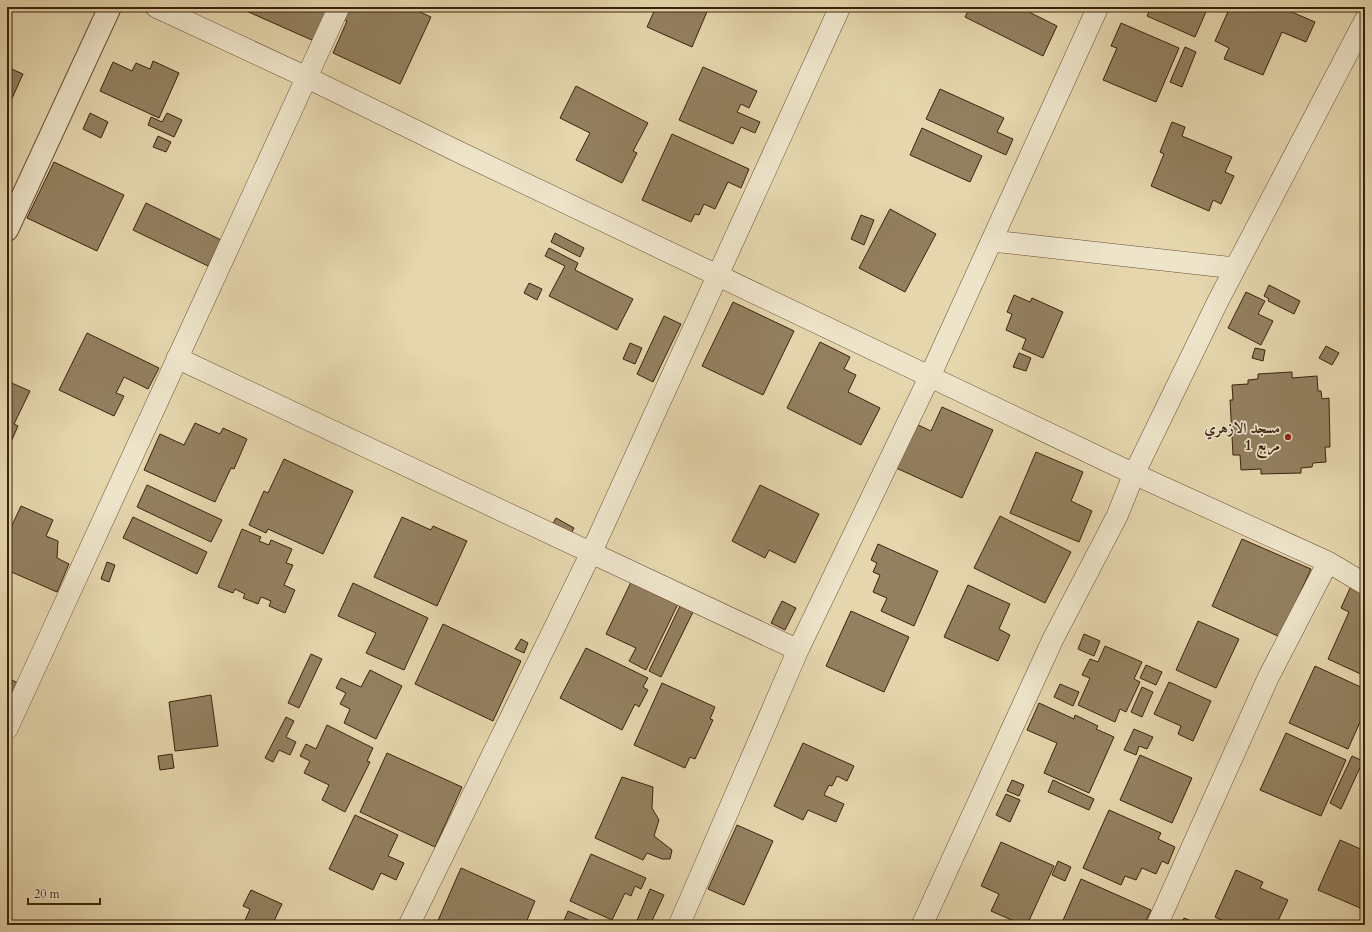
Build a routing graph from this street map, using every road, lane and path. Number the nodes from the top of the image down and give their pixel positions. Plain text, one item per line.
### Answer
1 (110, 7) edge
2 (156, 7) edge
3 (338, 7) edge
4 (840, 7) edge
5 (1098, 7) edge
6 (1365, 20) edge
7 (306, 77) junction
8 (7, 230) edge
9 (992, 241) junction
10 (1235, 268) junction
11 (718, 275) junction
12 (177, 358) junction
13 (930, 376) junction
14 (1134, 474) junction
15 (592, 551) junction
16 (1328, 562) junction
17 (1364, 582) edge
18 (798, 650) junction
19 (7, 729) edge
20 (409, 925) edge
21 (679, 925) edge
22 (922, 925) edge
23 (1157, 925) edge

1 - 8 street
2 - 7 street
3 - 7 street
4 - 11 street
5 - 9 street
6 - 10 street
7 - 11 street
7 - 12 street
9 - 10 street
9 - 13 street
10 - 14 street
11 - 13 street
11 - 15 street
12 - 15 street
12 - 19 street
13 - 14 street
13 - 18 street
14 - 16 street
14 - 22 street
15 - 18 street
15 - 20 street
16 - 17 street
16 - 23 street
18 - 21 street

